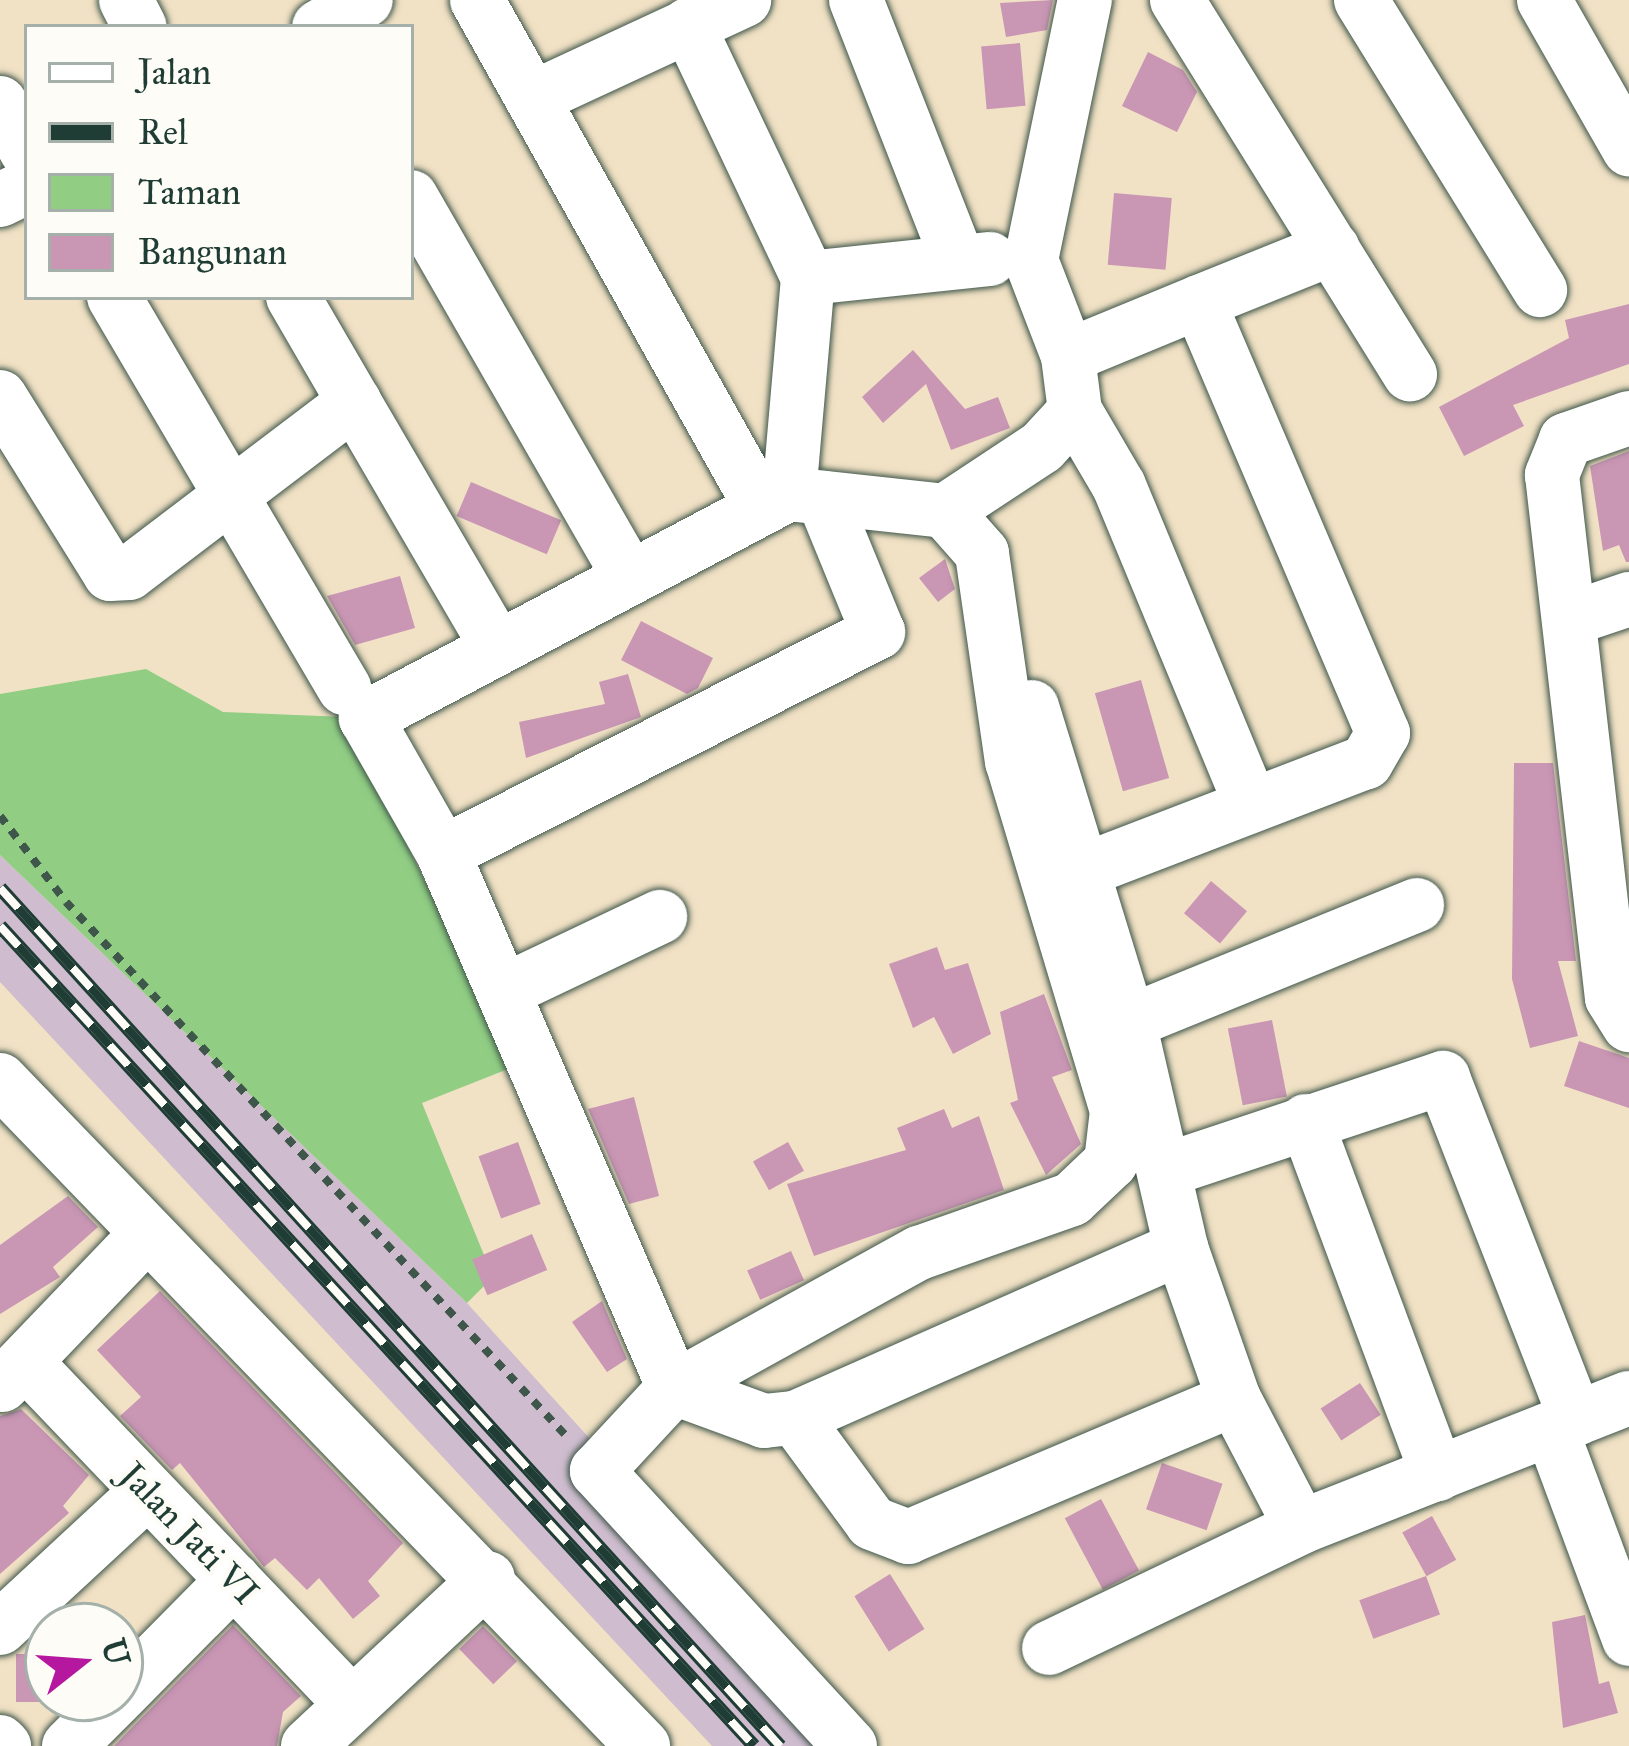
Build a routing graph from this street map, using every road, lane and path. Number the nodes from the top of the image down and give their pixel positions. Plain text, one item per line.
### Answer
1 (366, 0) edge
2 (478, 0) edge
3 (744, 0) edge
4 (856, 0) edge
5 (1084, 0) edge
6 (1177, 0) edge
7 (1361, 0) edge
8 (1544, 0) edge
9 (322, 24) edge
10 (688, 25) junction
11 (533, 98) junction
12 (0, 103) edge
13 (24, 147) edge
14 (1629, 149) edge
15 (414, 202) edge
16 (1333, 248) junction
17 (957, 258) junction
18 (1031, 260) junction
19 (808, 278) junction
20 (1540, 290) dead end
21 (115, 300) edge
22 (295, 300) edge
23 (1199, 302) junction
24 (1068, 356) junction
25 (1410, 374) dead end
26 (0, 397) edge
27 (354, 402) junction
28 (1075, 411) junction
29 (1629, 418) edge
30 (233, 494) junction
31 (791, 500) junction
32 (944, 511) junction
33 (982, 554) junction
34 (630, 578) junction
35 (1629, 599) edge
36 (1573, 618) junction
37 (494, 642) junction
38 (344, 688) dead end
39 (1610, 776) edge
40 (1251, 805) junction
41 (0, 815) edge
42 (443, 854) junction
43 (1085, 870) junction
44 (1417, 904) dead end
45 (660, 917) dead end
46 (1616, 922) edge
47 (504, 991) junction
48 (1129, 1022) junction
49 (1629, 1025) edge
50 (8, 1106) edge
51 (1306, 1121) junction
52 (1169, 1169) junction
53 (144, 1237) junction
54 (1181, 1248) junction
55 (13, 1375) edge
56 (674, 1388) junction
57 (1629, 1398) edge
58 (1234, 1399) junction
59 (795, 1418) junction
60 (1563, 1424) junction
61 (597, 1471) junction
62 (1437, 1474) junction
63 (147, 1492) junction
64 (1301, 1527) junction
65 (488, 1578) junction
66 (234, 1580) junction
67 (0, 1628) edge
68 (1629, 1639) edge
69 (1048, 1648) dead end
70 (144, 1670) edge
71 (352, 1704) junction
72 (93, 1722) edge
73 (632, 1742) edge
74 (69, 1746) edge
75 (308, 1746) edge
76 (850, 1746) edge

1 - 9 street
2 - 11 street
3 - 10 street
4 - 17 street
5 - 18 street
6 - 16 street
7 - 20 street
8 - 14 street
10 - 11 street
10 - 19 street
11 - 31 street
12 - 13 street
15 - 34 street
16 - 23 street
16 - 25 street
17 - 18 street
17 - 19 street
18 - 24 street
19 - 31 street
21 - 30 street
22 - 27 street
23 - 24 street
23 - 40 street
24 - 28 street
26 - 30 street
27 - 30 street
27 - 37 street
28 - 32 street
28 - 40 street
29 - 36 street
30 - 38 street
31 - 32 street
31 - 34 street
31 - 42 street
32 - 33 street
33 - 43 street
33 - 56 street
34 - 37 street
35 - 36 street
36 - 39 street
37 - 42 street
39 - 46 street
40 - 43 street
41 - 61 path
42 - 47 street
43 - 48 street
44 - 48 street
45 - 47 street
46 - 49 street
47 - 56 street
48 - 52 street
50 - 53 street
51 - 52 street
51 - 60 street
51 - 62 street
52 - 54 street
53 - 55 street
53 - 65 street
54 - 58 street
54 - 59 street
55 - 63 street, Jalan Jati VI
56 - 59 street
56 - 61 street
57 - 60 street
58 - 59 street
58 - 64 street
60 - 62 street
60 - 68 street
61 - 76 street
62 - 64 street
63 - 66 street, Jalan Jati VI
63 - 67 street
64 - 69 street
65 - 71 street
65 - 73 street
66 - 70 street
66 - 71 street, Jalan Jati VI
71 - 75 street
72 - 74 street

